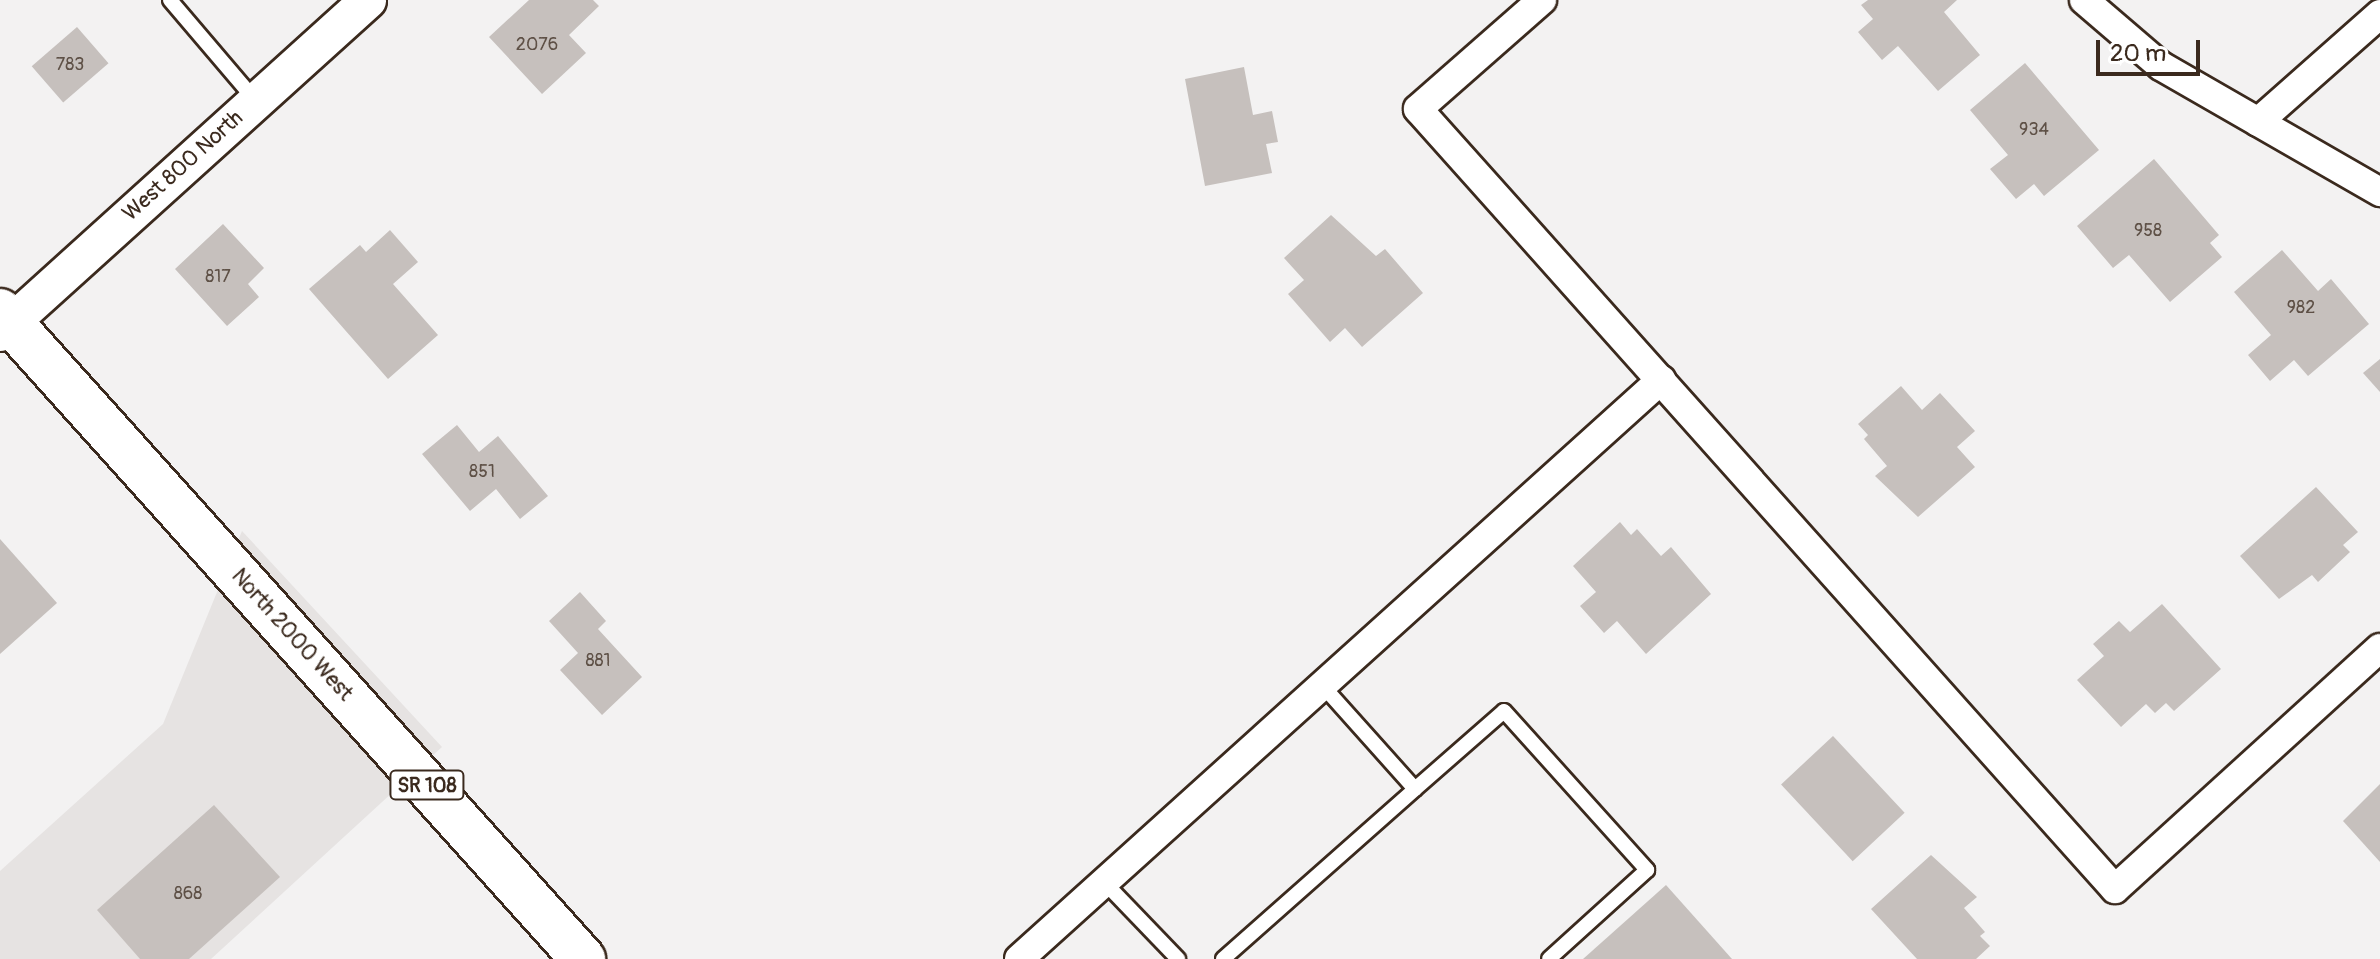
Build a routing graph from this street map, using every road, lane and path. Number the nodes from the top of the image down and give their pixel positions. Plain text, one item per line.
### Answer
1 (170, 0) edge
2 (368, 0) edge
3 (1542, 0) edge
4 (2084, 0) edge
5 (2380, 14) edge
6 (256, 101) junction
7 (2258, 122) junction
8 (2380, 192) edge
9 (4, 323) edge
10 (1661, 380) junction
11 (2380, 648) edge
12 (1322, 685) junction
13 (1415, 789) junction
14 (1104, 882) junction
15 (583, 959) edge
16 (1019, 959) edge
17 (1178, 959) edge
18 (1223, 959) edge
19 (1549, 959) edge

1 - 6 lane
2 - 6 street, West 800 North
3 - 10 street
4 - 7 street
5 - 7 street
6 - 9 street, West 800 North
7 - 8 street
9 - 15 main road, North 2000 West / SR 108
10 - 11 street
10 - 12 street
12 - 13 lane
12 - 14 street
13 - 18 lane
13 - 19 lane
14 - 16 street
14 - 17 lane

